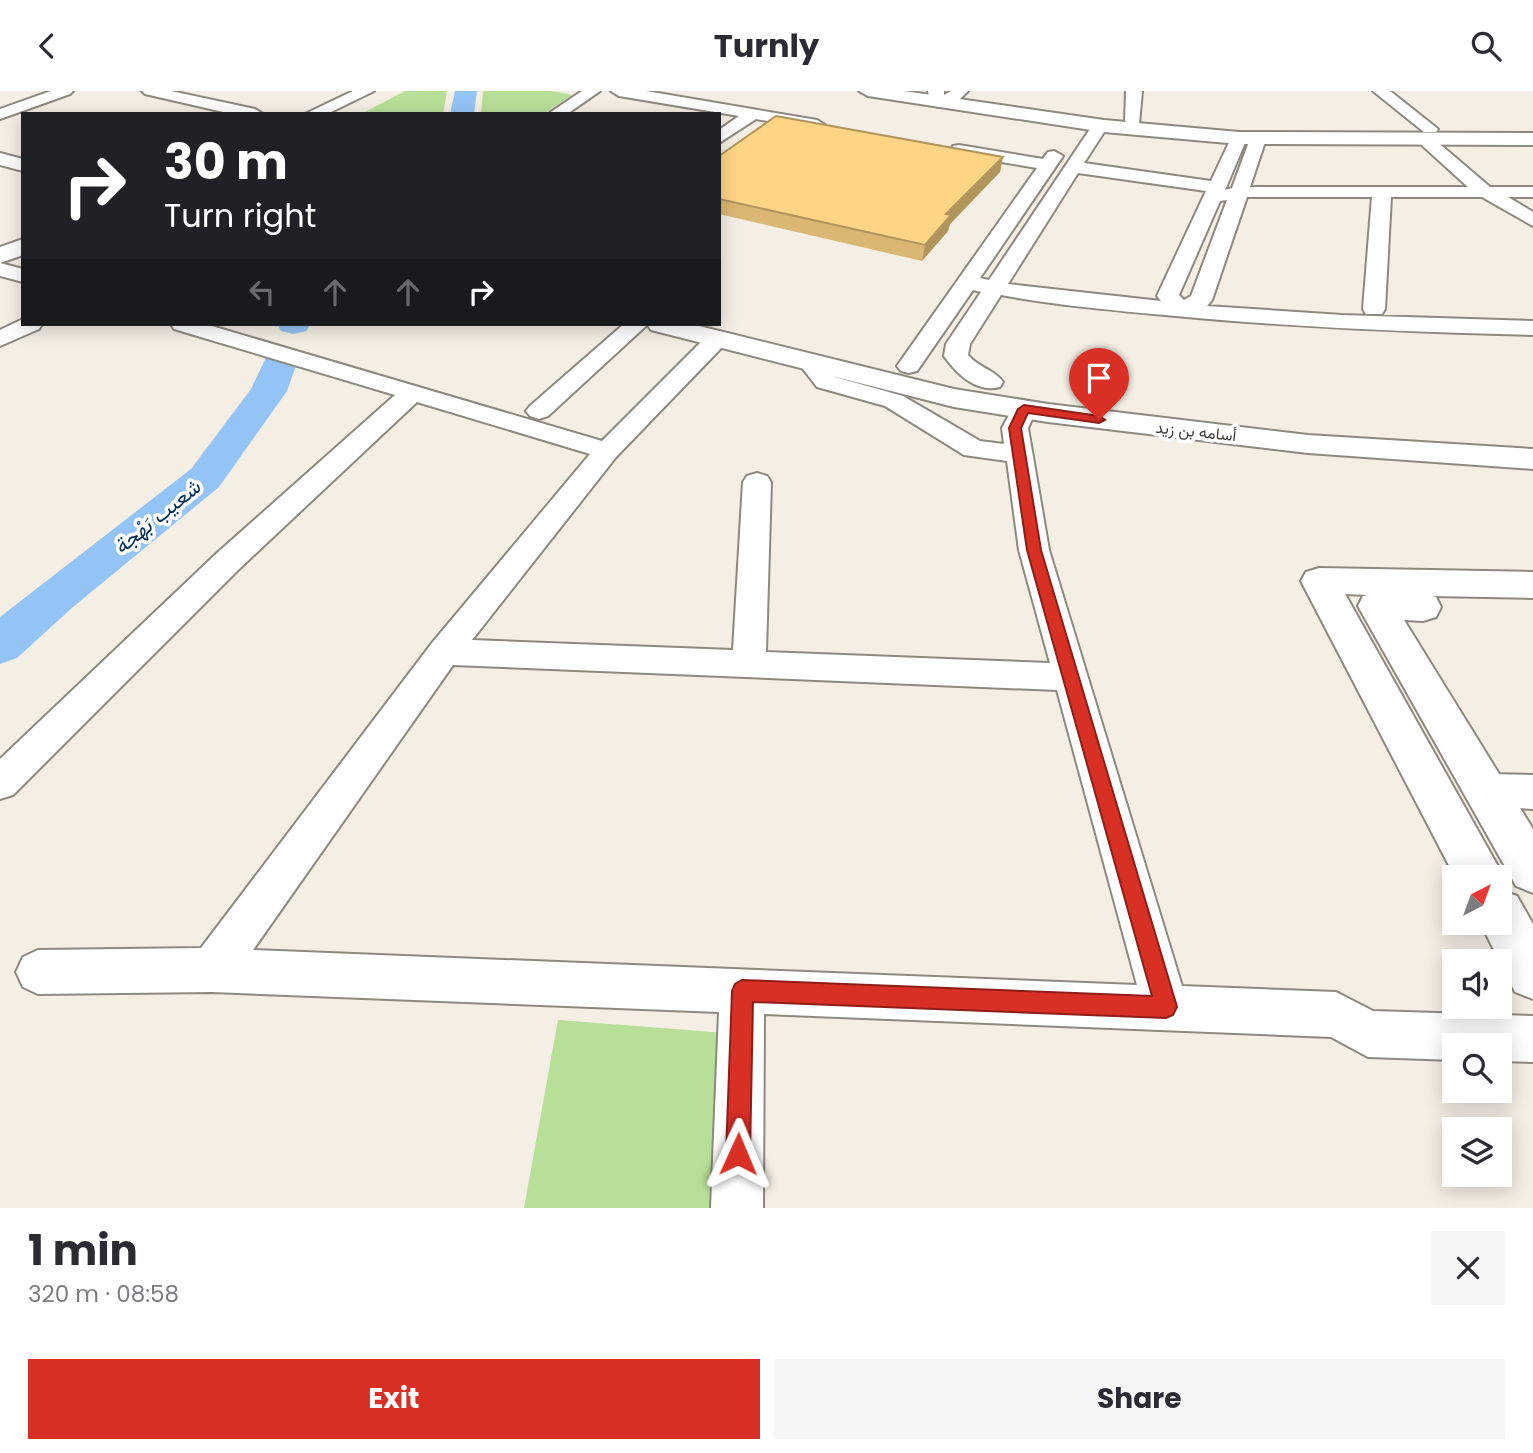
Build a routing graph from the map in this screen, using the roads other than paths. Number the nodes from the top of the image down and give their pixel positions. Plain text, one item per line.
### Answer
1 (65, 91) edge
2 (150, 91) edge
3 (219, 91) edge
4 (366, 91) edge
5 (592, 91) edge
6 (619, 91) edge
7 (868, 91) edge
8 (1134, 91) edge
9 (1381, 91) edge
10 (941, 94) edge
11 (194, 101) junction
12 (171, 109) dead end
13 (246, 112) edge
14 (318, 112) edge
15 (559, 112) edge
16 (0, 114) edge
17 (753, 114) junction
18 (1133, 121) junction
19 (1077, 123) junction
20 (1100, 126) junction
21 (833, 128) edge
22 (1533, 130) edge
23 (1426, 133) junction
24 (721, 137) edge
25 (1248, 139) junction
26 (1533, 139) edge
27 (0, 143) edge
28 (940, 147) edge
29 (21, 148) edge
30 (0, 159) edge
31 (21, 164) edge
32 (1048, 165) junction
33 (1073, 167) junction
34 (1533, 192) edge
35 (1215, 193) junction
36 (1382, 194) junction
37 (1237, 196) junction
38 (1492, 196) junction
39 (1533, 201) edge
40 (1533, 220) edge
41 (21, 234) edge
42 (8, 253) edge
43 (21, 273) edge
44 (970, 277) junction
45 (998, 283) junction
46 (1184, 302) junction
47 (1374, 309) junction
48 (1533, 312) edge
49 (26, 326) edge
50 (189, 326) edge
51 (252, 326) edge
52 (635, 326) edge
53 (684, 326) edge
54 (1533, 328) edge
55 (719, 329) edge
56 (0, 338) edge
57 (809, 361) junction
58 (909, 366) junction
59 (991, 381) junction
60 (412, 393) junction
61 (1024, 409) junction
62 (539, 411) junction
63 (1305, 432) junction
64 (1533, 434) edge
65 (615, 444) junction
66 (1019, 454) junction
67 (1533, 459) edge
68 (757, 482) dead end
69 (1533, 585) edge
70 (1533, 610) edge
71 (444, 652) junction
72 (749, 664) junction
73 (1071, 677) junction
74 (0, 783) edge
75 (1485, 790) junction
76 (1533, 792) edge
77 (1473, 865) edge
78 (1533, 871) edge
79 (1512, 935) edge
80 (212, 970) junction
81 (38, 972) dead end
82 (1533, 974) edge
83 (742, 991) junction
84 (1166, 1007) junction
85 (1533, 1038) edge
86 (737, 1208) edge

1 - 16 street
2 - 11 street
3 - 11 street
4 - 14 street
5 - 15 street
6 - 17 street
7 - 10 street
8 - 18 street
9 - 23 street
10 - 18 street
10 - 19 street
11 - 12 street
11 - 13 street
17 - 21 street
17 - 24 street
18 - 23 street
19 - 20 street
19 - 32 street
20 - 25 street
20 - 33 street
22 - 23 street
23 - 25 street
23 - 26 street
23 - 38 street
25 - 35 street
25 - 37 street
27 - 29 street
28 - 32 street
30 - 31 street
32 - 44 street
33 - 35 street
33 - 45 street
34 - 38 street
35 - 37 street
35 - 46 street
36 - 37 street
36 - 38 street
36 - 47 street
37 - 46 street
38 - 39 street
38 - 40 street
41 - 42 street
42 - 43 street
44 - 45 street
44 - 58 street
45 - 46 street
45 - 59 street
46 - 47 street
46 - 54 street
47 - 48 street
49 - 56 street
50 - 60 street
51 - 62 street
52 - 62 street
53 - 55 street, أسامه بن زيد
55 - 57 street, أسامه بن زيد
55 - 58 street, أسامه بن زيد
55 - 65 street
57 - 61 street, أسامه بن زيد
57 - 66 street
58 - 59 street, أسامه بن زيد
59 - 63 street, أسامه بن زيد
60 - 65 street
60 - 74 street
61 - 63 street, أسامه بن زيد
61 - 66 street
62 - 65 street
63 - 64 street, أسامه بن زيد
63 - 67 street, أسامه بن زيد
65 - 71 street
66 - 73 street
68 - 72 street
69 - 77 street
70 - 75 street
71 - 72 street
71 - 80 street
72 - 73 street
73 - 84 street
75 - 76 street
75 - 78 street
79 - 82 street
80 - 81 street
80 - 83 street
83 - 84 street
83 - 86 street
84 - 85 street

